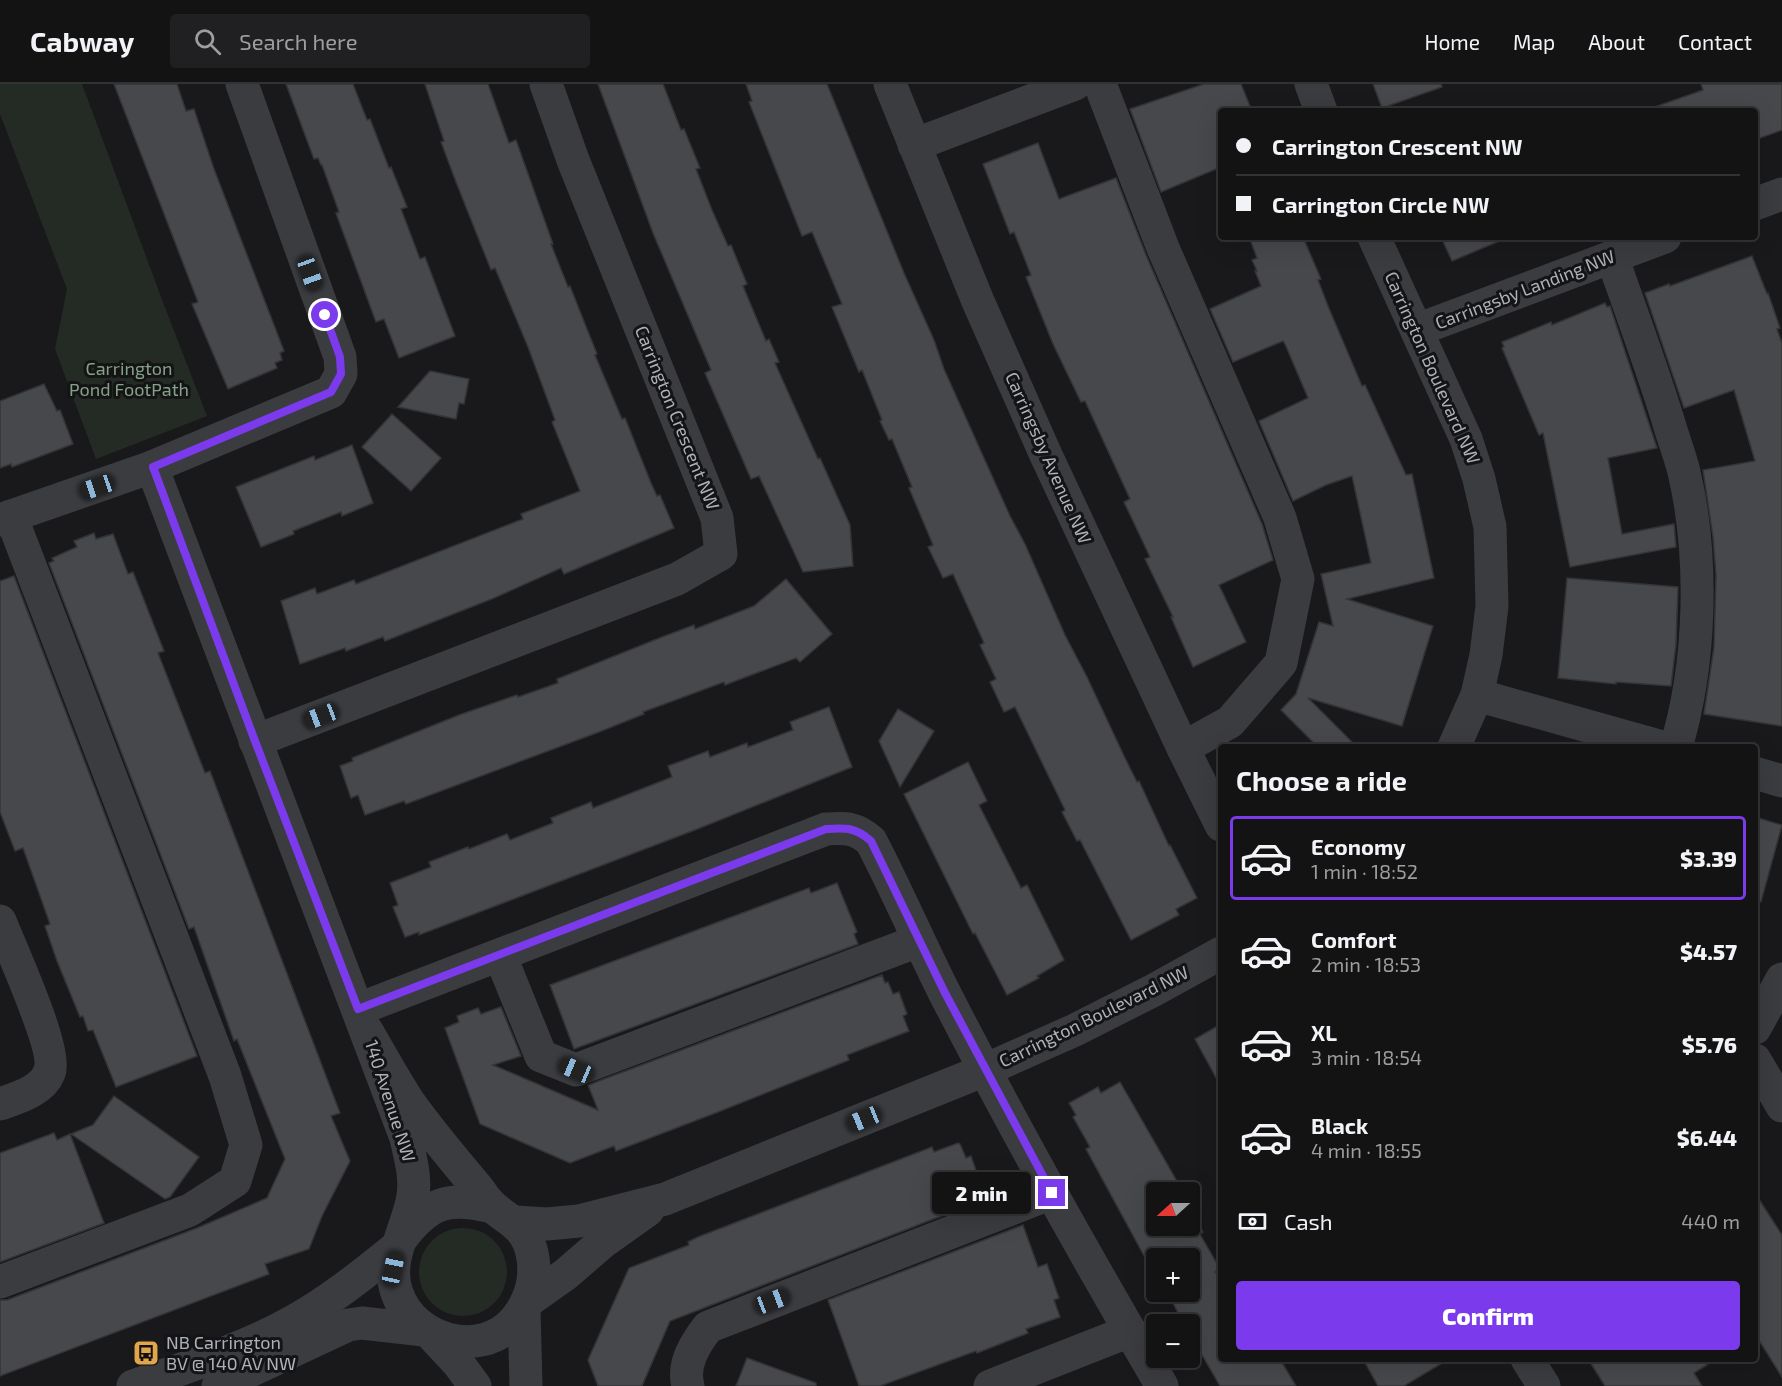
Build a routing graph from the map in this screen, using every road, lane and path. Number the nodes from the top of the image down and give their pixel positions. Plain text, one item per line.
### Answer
1 (242, 84) edge
2 (546, 84) edge
3 (890, 84) edge
4 (1076, 84) edge
5 (1101, 84) edge
6 (1311, 84) edge
7 (1320, 108) edge
8 (914, 145) junction
9 (1782, 194) edge
10 (1758, 203) edge
11 (1375, 240) edge
12 (1657, 240) edge
13 (1612, 257) junction
14 (1417, 330) junction
15 (153, 467) junction
16 (5, 518) edge
17 (1477, 695) junction
18 (255, 741) junction
19 (1456, 744) edge
20 (1651, 744) edge
21 (1677, 744) edge
22 (1183, 748) junction
23 (1758, 774) edge
24 (1782, 781) edge
25 (1218, 819) edge
26 (0, 921) edge
27 (918, 940) junction
28 (500, 955) junction
29 (1218, 955) edge
30 (1782, 980) edge
31 (363, 1020) junction
32 (1758, 1023) edge
33 (1758, 1065) edge
34 (985, 1070) junction
35 (0, 1104) edge
36 (1782, 1106) edge
37 (1052, 1193) junction
38 (665, 1199) junction
39 (503, 1214) junction
40 (399, 1243) junction
41 (0, 1282) edge
42 (526, 1305) junction
43 (1130, 1331) junction
44 (427, 1332) junction
45 (1529, 1362) edge
46 (133, 1386) edge
47 (218, 1386) edge
48 (475, 1386) edge
49 (526, 1386) edge
50 (688, 1386) edge
51 (990, 1386) edge
52 (1162, 1386) edge
53 (1544, 1386) edge

1 - 15 street
2 - 18 street, Carrington Crescent NW
3 - 8 street, Carringsby Avenue NW
4 - 8 street
5 - 22 street
6 - 7 street
8 - 22 street, Carringsby Avenue NW
9 - 10 street
11 - 14 street, Carrington Boulevard NW
12 - 13 street, Carringsby Landing NW
13 - 14 street, Carringsby Landing NW
13 - 21 street
14 - 17 street, Carrington Boulevard NW
15 - 16 street
15 - 18 street, 140 Avenue NW
16 - 41 street
17 - 19 street, Carrington Boulevard NW
17 - 20 street
18 - 31 street, 140 Avenue NW
22 - 25 street, Carringsby Avenue NW
23 - 24 street
26 - 35 street
27 - 28 street
27 - 28 street
27 - 34 street
28 - 31 street
29 - 34 street, Carrington Boulevard NW
30 - 32 street
31 - 39 street, 140 Avenue NW
31 - 40 street, 140 Avenue NW
33 - 36 street
34 - 37 street
34 - 38 street, Carrington Boulevard NW
37 - 43 street
37 - 50 street
38 - 39 street, Carrington Boulevard NW
38 - 42 street, Carrington Boulevard NW
39 - 40 street
39 - 42 street, 140 Avenue NW
40 - 44 street, 140 Avenue NW
40 - 46 street
42 - 44 street
42 - 49 street, 140 Avenue NW
43 - 51 street
43 - 52 street
44 - 47 street
44 - 48 street, 140 Avenue NW
45 - 53 street

